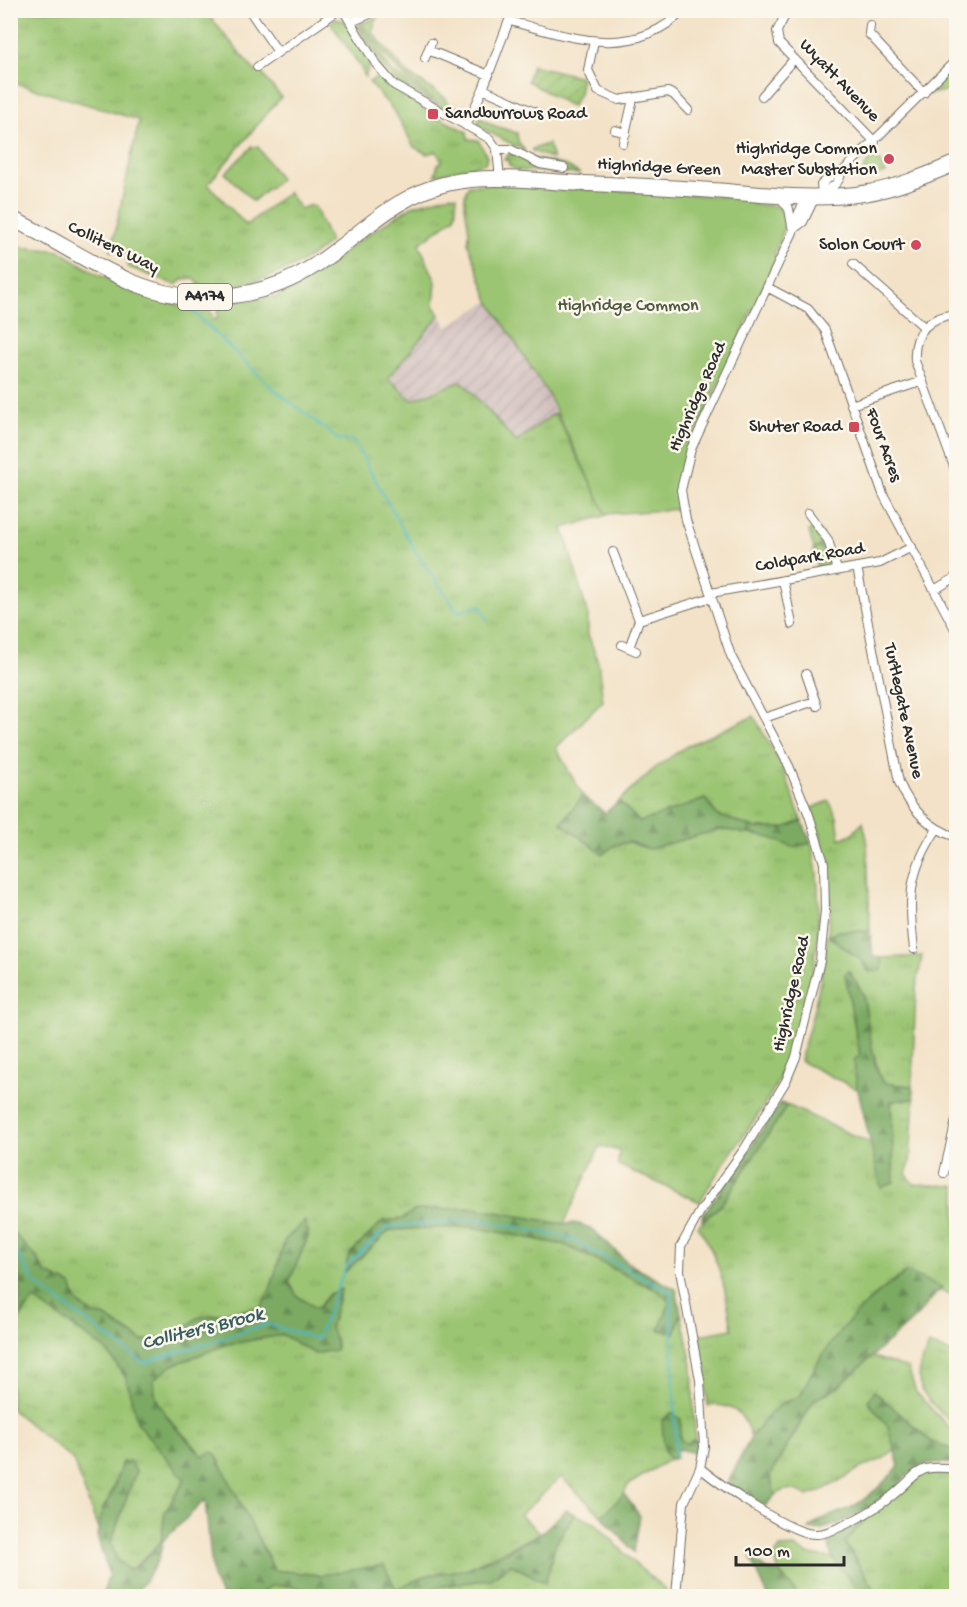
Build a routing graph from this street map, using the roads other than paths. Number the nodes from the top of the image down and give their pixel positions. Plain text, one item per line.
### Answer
1 (249, 10) edge
2 (339, 10) edge
3 (344, 10) edge
4 (371, 10) edge
5 (513, 10) edge
6 (684, 10) edge
7 (788, 10) edge
8 (510, 21) junction
9 (351, 22) junction
10 (870, 25) dead end
11 (594, 41) junction
12 (428, 51) dead end
13 (278, 52) junction
14 (794, 59) junction
15 (957, 60) edge
16 (257, 67) dead end
17 (489, 75) junction
18 (483, 89) junction
19 (924, 93) junction
20 (762, 96) dead end
21 (633, 99) junction
22 (688, 110) dead end
23 (539, 114) dead end
24 (615, 130) dead end
25 (469, 131) junction
26 (626, 133) junction
27 (875, 142) junction
28 (623, 143) dead end
29 (497, 149) junction
30 (957, 164) edge
31 (564, 168) dead end
32 (500, 179) junction
33 (819, 193) junction
34 (779, 196) junction
35 (392, 207) joint
36 (10, 218) edge
37 (794, 230) junction
38 (853, 264) dead end
39 (766, 287) junction
40 (957, 314) edge
41 (924, 327) junction
42 (923, 381) junction
43 (851, 405) junction
44 (957, 472) edge
45 (808, 513) dead end
46 (912, 547) junction
47 (613, 552) dead end
48 (857, 567) junction
49 (837, 570) junction
50 (957, 577) edge
51 (783, 580) junction
52 (936, 589) junction
53 (711, 595) junction
54 (639, 620) junction
55 (792, 624) dead end
56 (957, 631) edge
57 (629, 648) dead end
58 (806, 674) dead end
59 (764, 718) junction
60 (937, 829) junction
61 (957, 837) edge
62 (914, 949) dead end
63 (957, 1017) edge
64 (957, 1066) edge
65 (957, 1120) edge
66 (944, 1173) dead end
67 (700, 1468) junction
68 (957, 1469) edge
69 (676, 1596) edge

1 - 13 street
2 - 13 street
3 - 9 street
4 - 9 street
5 - 8 street
6 - 11 street
7 - 14 street, Wyatt Avenue
8 - 11 street
8 - 17 street
9 - 25 street
10 - 19 street
11 - 21 street
12 - 17 street
13 - 16 street
14 - 20 street
14 - 27 street, Wyatt Avenue
15 - 19 street, Highridge Road
17 - 18 street
18 - 23 street
18 - 25 street
19 - 27 street, Highridge Road
21 - 22 street
21 - 26 street
24 - 26 street
25 - 29 street
26 - 28 street
27 - 33 street, Highridge Road
29 - 31 street
29 - 32 street
30 - 33 highway, A4174
32 - 34 highway, Highridge Green / A4174
32 - 35 highway, Highridge Green / A4174
33 - 34 highway, Highridge Green / A4174
33 - 37 street, Highridge Road
34 - 37 street
35 - 36 highway, Colliters Way / A4174
37 - 39 street, Highridge Road
38 - 41 street
39 - 43 street, Four Acres
39 - 53 street, Highridge Road
40 - 41 street
41 - 42 street
42 - 43 street
42 - 44 street
43 - 46 street, Four Acres
45 - 49 street
46 - 48 street, Coldpark Road
46 - 52 street, Four Acres
47 - 54 street
48 - 49 street, Coldpark Road
48 - 60 street, Turtlegate Avenue
49 - 51 street, Coldpark Road
50 - 52 street
51 - 53 street, Coldpark Road
51 - 55 street
52 - 56 street, Four Acres
53 - 54 street, Coldpark Road
53 - 59 street, Highridge Road
54 - 57 street
58 - 59 street
59 - 67 street, Highridge Road
60 - 61 street, Turtlegate Avenue
60 - 62 street
63 - 64 street
65 - 66 street
67 - 68 street
67 - 69 street, Highridge Road

